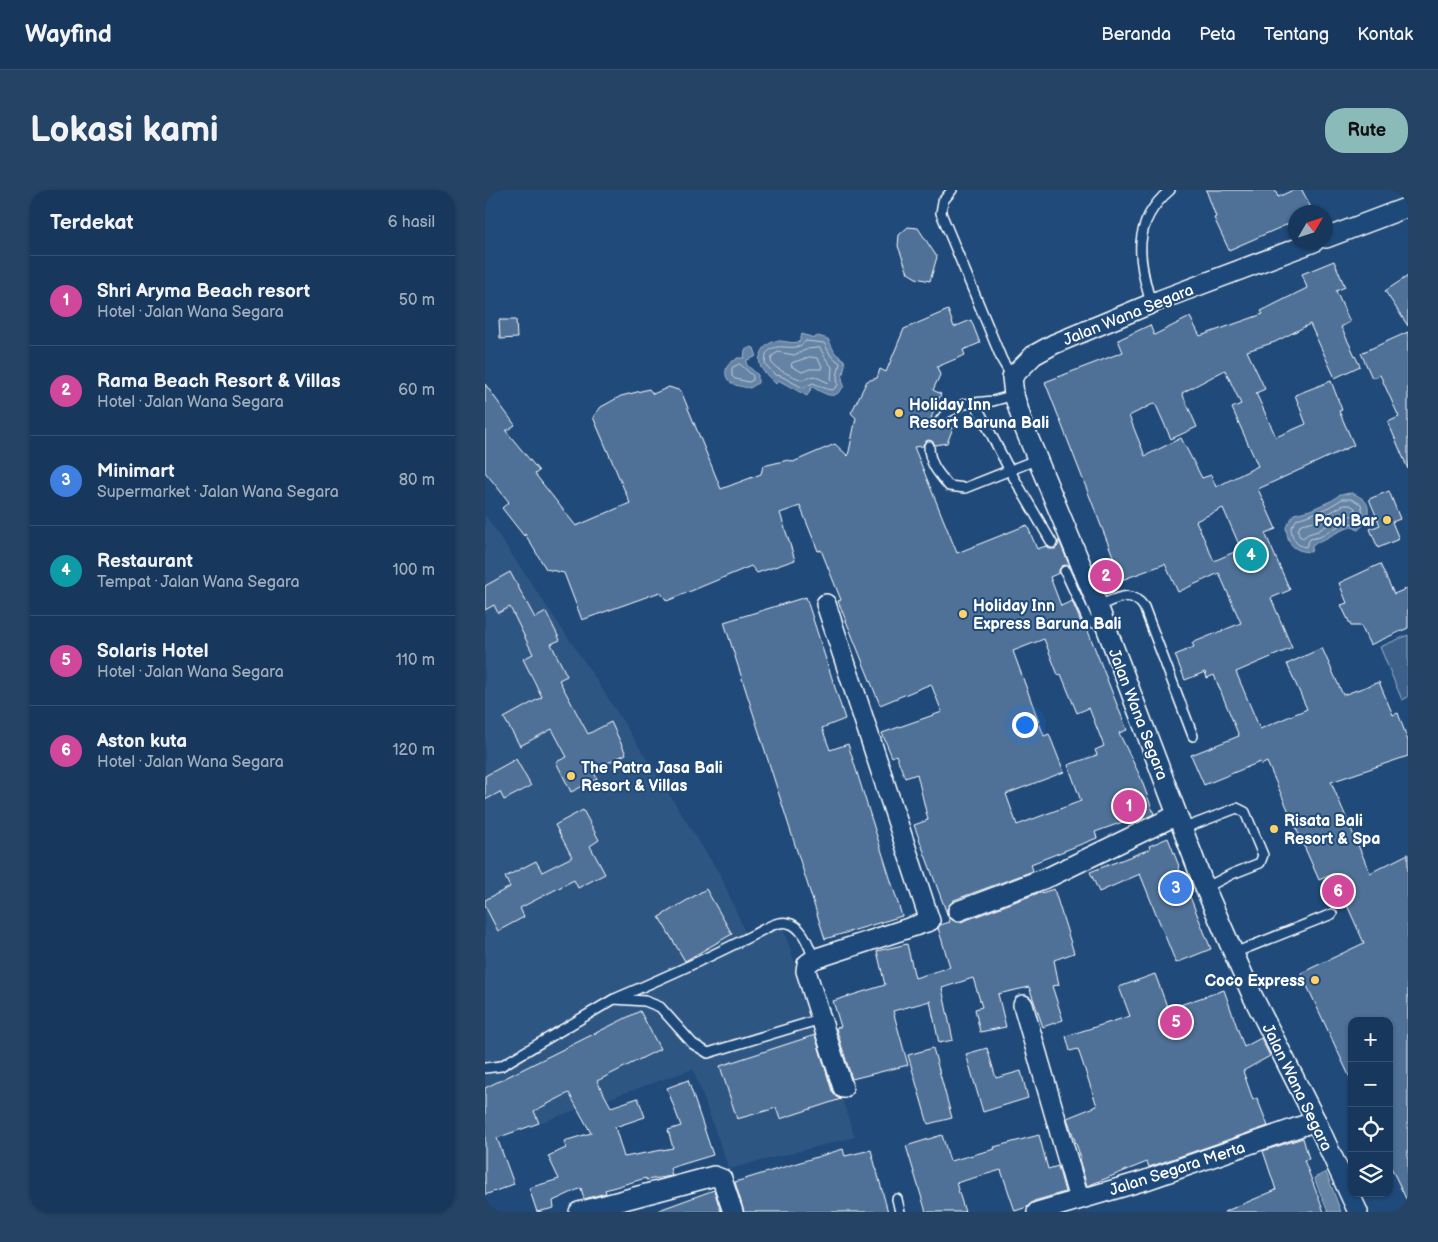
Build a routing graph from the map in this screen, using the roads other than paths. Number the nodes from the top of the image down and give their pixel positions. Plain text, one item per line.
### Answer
1 (952, 190) edge
2 (1170, 190) edge
3 (1408, 207) edge
4 (1333, 235) edge
5 (1293, 250) edge
6 (1151, 303) junction
7 (1013, 386) junction
8 (975, 403) junction
9 (939, 422) dead end
10 (929, 446) dead end
11 (1038, 460) junction
12 (1010, 471) junction
13 (1052, 543) dead end
14 (1065, 571) dead end
15 (826, 604) dead end
16 (1098, 606) junction
17 (1105, 624) junction
18 (1193, 736) dead end
19 (1180, 822) junction
20 (1205, 888) junction
21 (958, 911) dead end
22 (1332, 914) dead end
23 (1234, 953) junction
24 (814, 959) junction
25 (614, 999) junction
26 (1023, 1005) dead end
27 (821, 1019) junction
28 (485, 1068) edge
29 (843, 1088) dead end
30 (1316, 1121) junction
31 (897, 1199) dead end
32 (1079, 1199) junction
33 (579, 1212) edge
34 (733, 1212) edge
35 (900, 1212) edge
36 (1037, 1212) edge
37 (1358, 1212) edge

1 - 7 lane
2 - 6 lane
3 - 4 street
5 - 6 street, Jalan Wana Segara
6 - 7 street, Jalan Wana Segara
7 - 8 lane
7 - 11 street, Jalan Wana Segara
8 - 9 lane
8 - 12 lane
10 - 12 lane
11 - 12 lane
11 - 16 street, Jalan Wana Segara
12 - 13 lane
14 - 17 lane
15 - 24 street
16 - 17 street, Jalan Wana Segara
16 - 18 lane
17 - 19 street, Jalan Wana Segara
19 - 20 street, Jalan Wana Segara
19 - 20 lane
19 - 21 street
20 - 23 street, Jalan Wana Segara
22 - 23 lane
23 - 30 street, Jalan Wana Segara
24 - 25 lane
24 - 27 street
25 - 27 lane
25 - 28 lane
26 - 32 street
27 - 29 street
30 - 32 street, Jalan Segara Merta
30 - 37 street, Jalan Wana Segara
31 - 35 lane
32 - 36 street, Jalan Segara Merta
33 - 34 street

